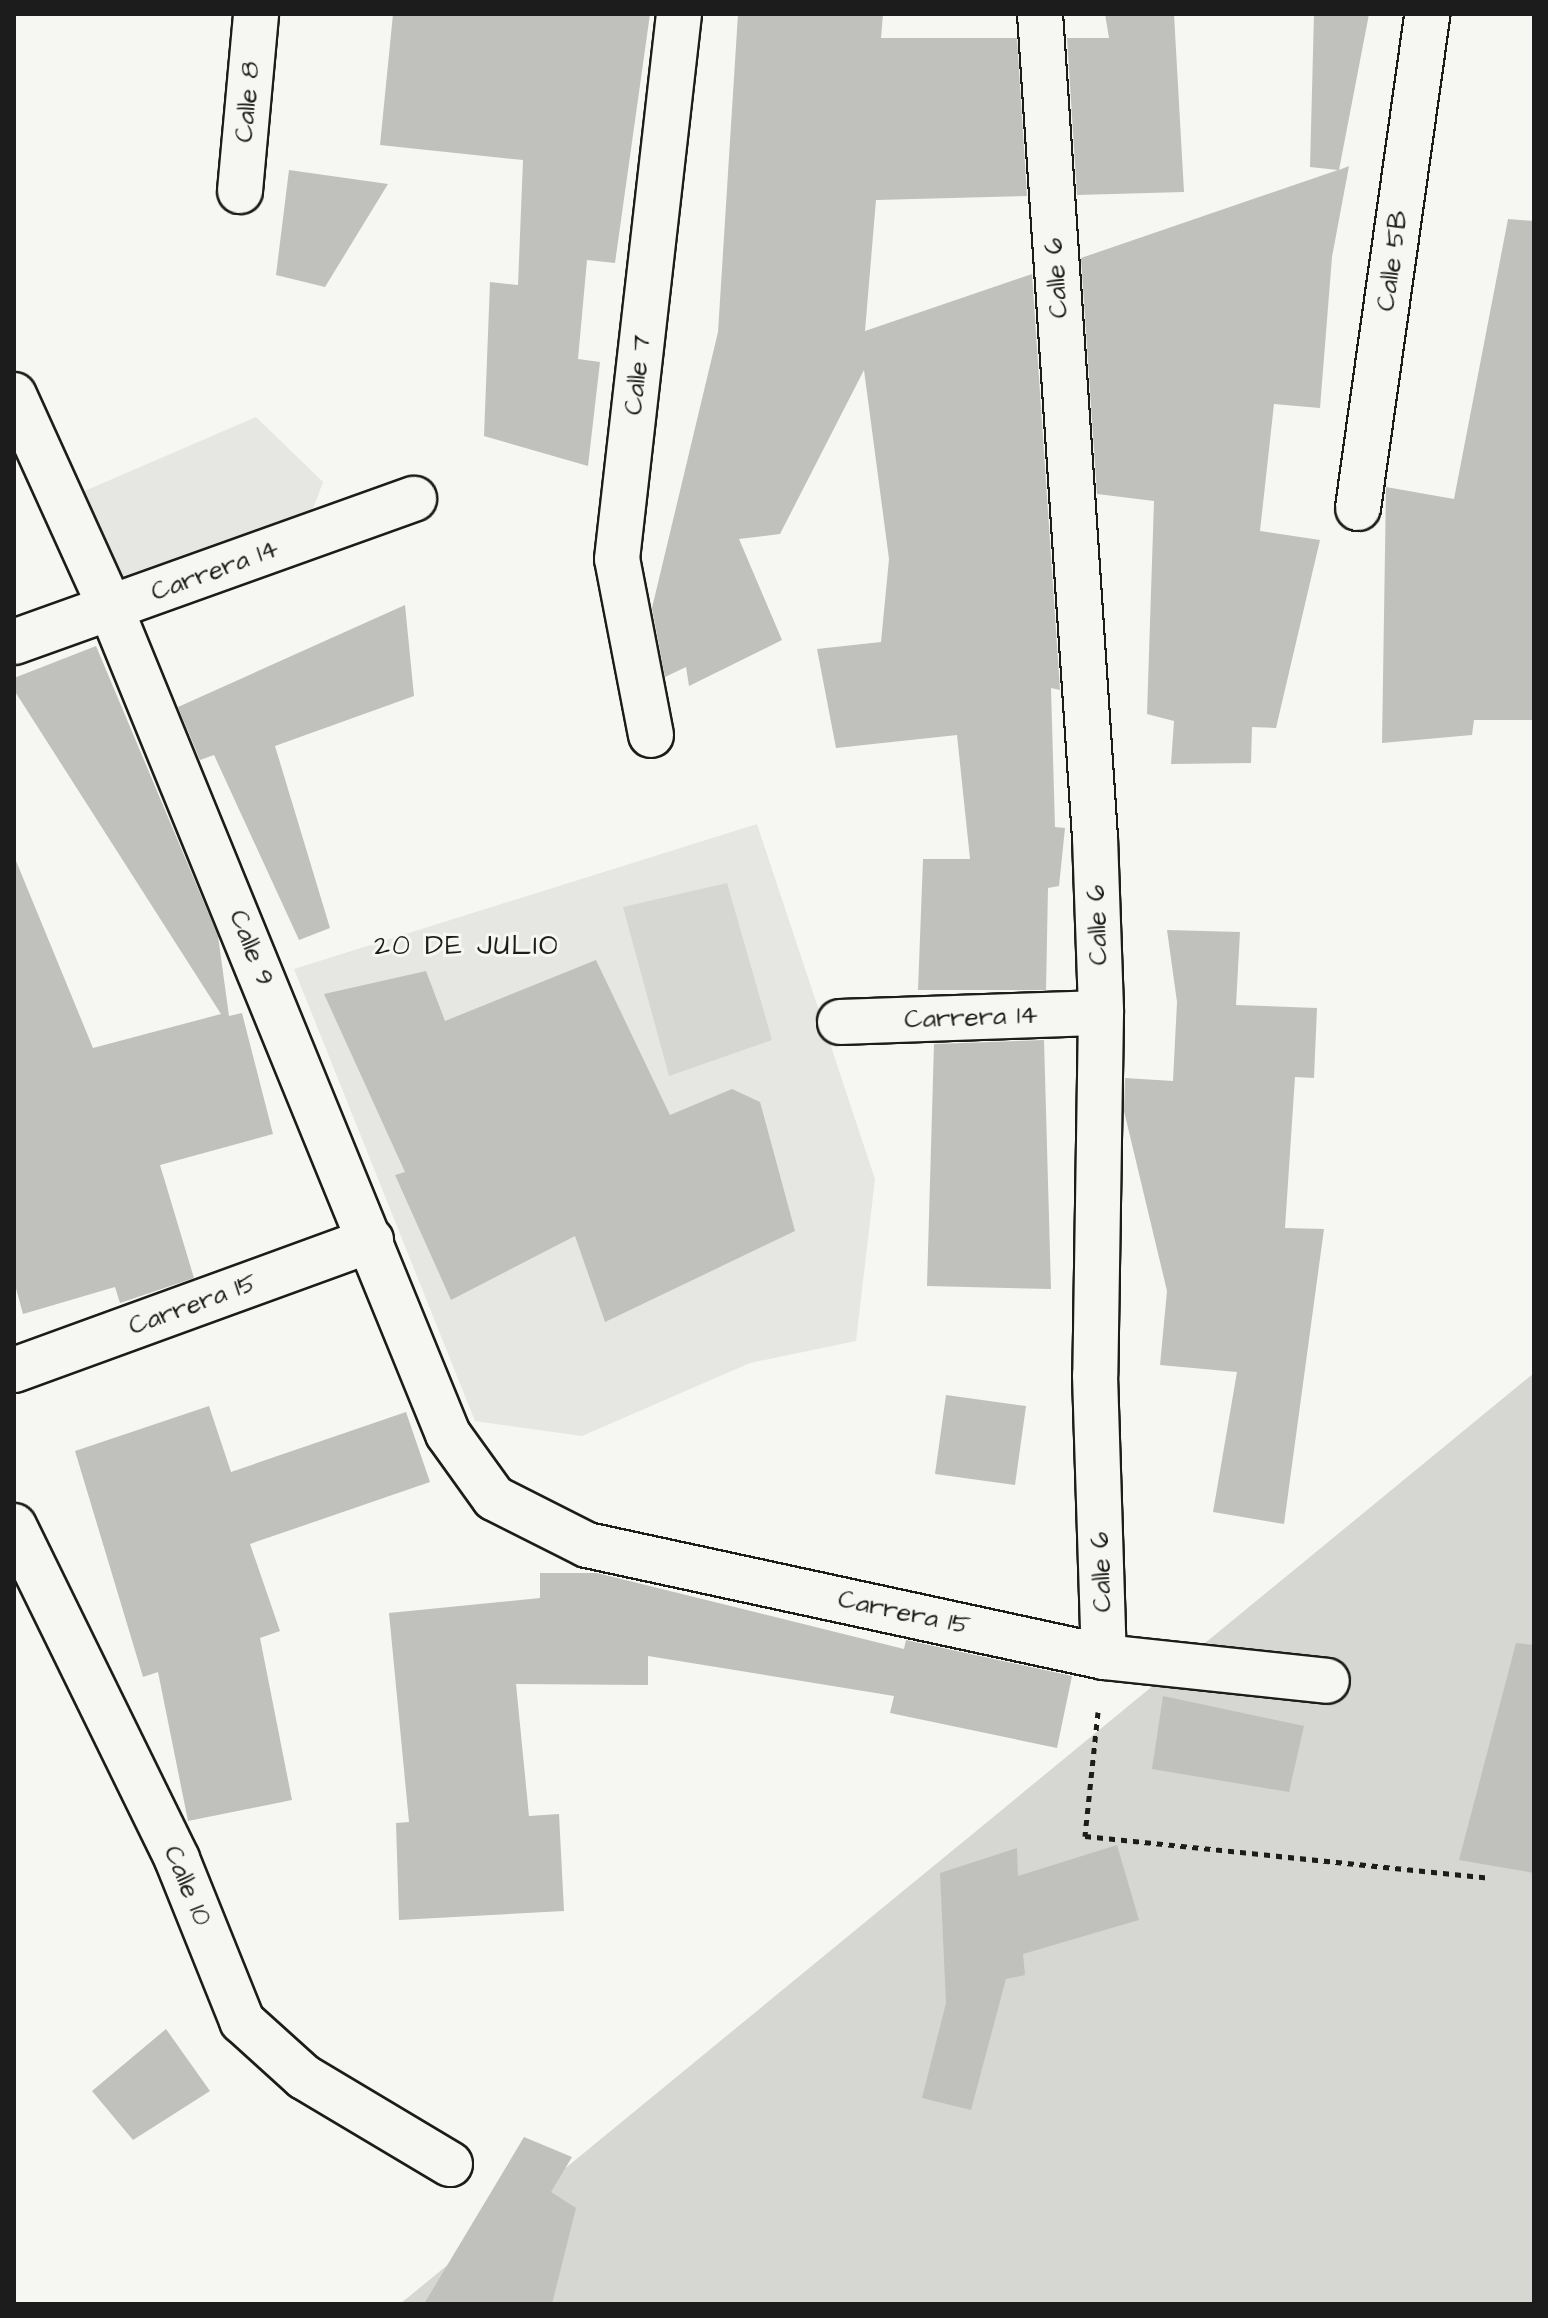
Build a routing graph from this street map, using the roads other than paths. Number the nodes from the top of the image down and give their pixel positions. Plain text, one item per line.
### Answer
1 (256, 14) edge
2 (679, 14) edge
3 (1040, 14) edge
4 (1427, 14) edge
5 (240, 191) dead end
6 (14, 395) edge
7 (414, 499) dead end
8 (1358, 508) dead end
9 (111, 609) junction
10 (14, 642) edge
11 (651, 735) dead end
12 (1101, 1013) junction
13 (840, 1022) dead end
14 (371, 1240) junction
15 (14, 1370) edge
16 (494, 1498) joint
17 (14, 1526) edge
18 (1104, 1657) junction
19 (1327, 1681) dead end
20 (450, 2164) dead end

1 - 5 street, Calle 8
2 - 11 street, Calle 7
3 - 12 street, Calle 6
4 - 8 street, Calle 5B
6 - 9 street, Calle 9
7 - 9 street, Carrera 14
9 - 10 street, Carrera 14
9 - 14 street, Calle 9
12 - 13 street, Carrera 14
12 - 18 street, Calle 6
14 - 15 street, Carrera 15
14 - 16 street, Calle 9
16 - 18 street, Carrera 15
17 - 20 street, Calle 10
18 - 19 street, Carrera 15

